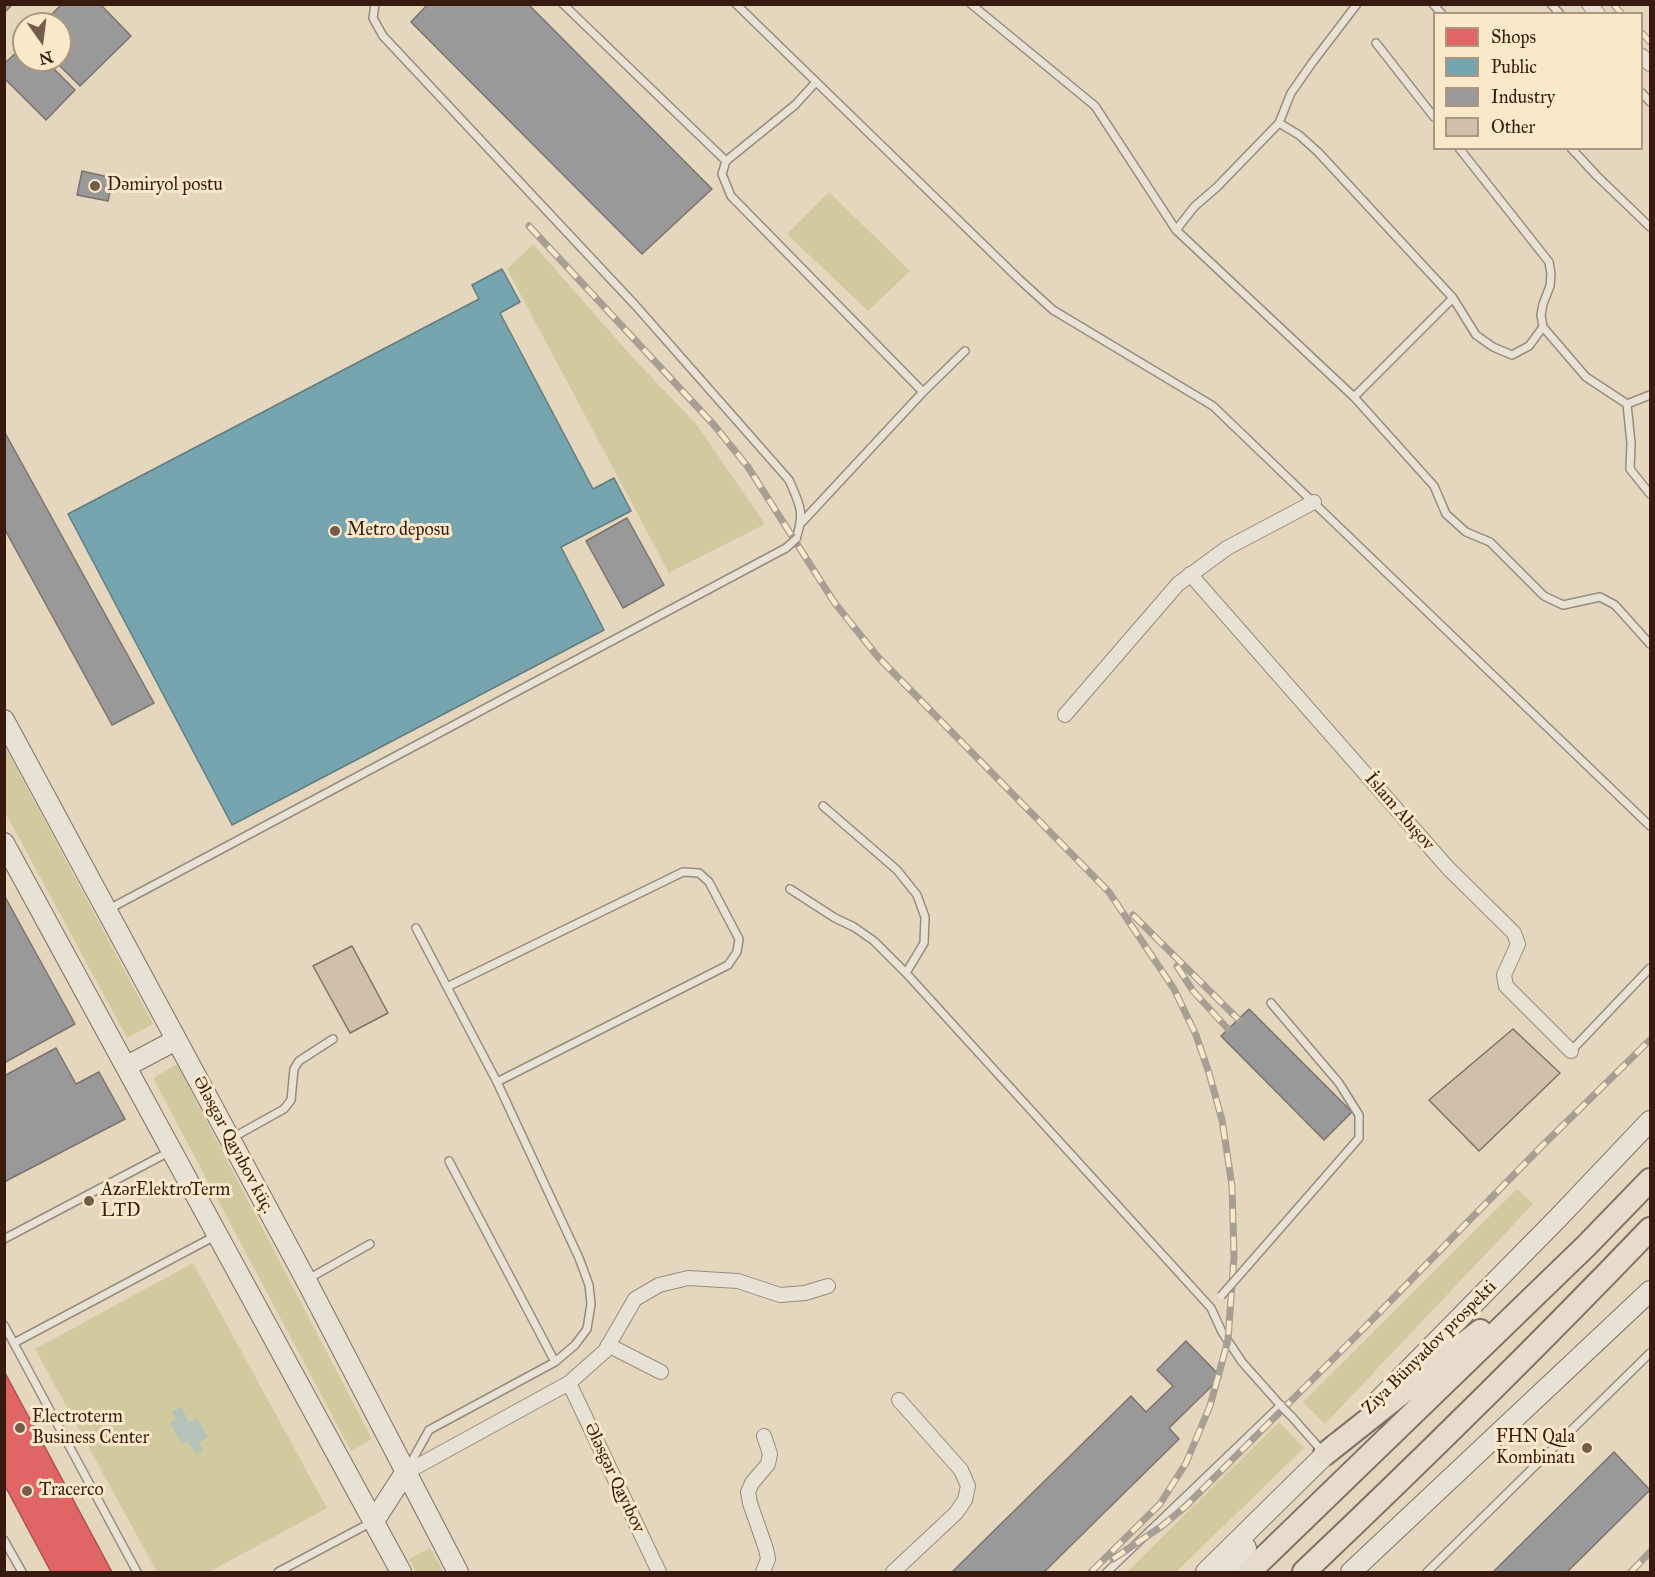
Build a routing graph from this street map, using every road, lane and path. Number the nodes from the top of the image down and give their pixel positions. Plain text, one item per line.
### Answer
1 (375, 4) edge
2 (563, 4) edge
3 (736, 4) edge
4 (971, 4) edge
5 (1357, 4) edge
6 (1376, 44) dead end
7 (816, 82) junction
8 (1433, 116) edge
9 (1280, 123) junction
10 (1461, 150) edge
11 (1573, 150) edge
12 (726, 161) junction
13 (1650, 227) edge
14 (1176, 230) junction
15 (1453, 298) junction
16 (1544, 327) junction
17 (965, 351) dead end
18 (923, 392) junction
19 (1650, 395) edge
20 (1354, 397) junction
21 (1627, 404) junction
22 (1650, 494) edge
23 (1314, 502) junction
24 (802, 522) junction
25 (1191, 574) junction
26 (1650, 644) edge
27 (1065, 715) dead end
28 (4, 720) edge
29 (823, 806) dead end
30 (1650, 826) edge
31 (4, 843) edge
32 (789, 888) dead end
33 (107, 910) junction
34 (416, 928) dead end
35 (1650, 968) edge
36 (906, 973) junction
37 (447, 987) junction
38 (1271, 1003) dead end
39 (333, 1039) dead end
40 (176, 1040) junction
41 (1571, 1051) joint
42 (127, 1066) junction
43 (497, 1082) junction
44 (1650, 1121) edge
45 (230, 1140) junction
46 (172, 1150) junction
47 (449, 1161) dead end
48 (1650, 1180) edge
49 (1650, 1229) edge
50 (217, 1234) junction
51 (4, 1239) edge
52 (370, 1244) dead end
53 (1586, 1246) junction
54 (306, 1280) junction
55 (828, 1286) dead end
56 (1650, 1291) edge
57 (1211, 1308) junction
58 (4, 1325) edge
59 (14, 1343) junction
60 (608, 1345) junction
61 (1650, 1353) edge
62 (555, 1362) junction
63 (661, 1372) dead end
64 (569, 1383) junction
65 (899, 1400) dead end
66 (1282, 1406) junction
67 (764, 1436) dead end
68 (1325, 1454) junction
69 (405, 1473) junction
70 (1374, 1505) junction
71 (374, 1521) junction
72 (4, 1540) edge
73 (22, 1572) edge
74 (137, 1572) edge
75 (278, 1572) edge
76 (401, 1572) edge
77 (458, 1572) edge
78 (659, 1572) edge
79 (763, 1572) edge
80 (893, 1572) edge
81 (1107, 1572) edge
82 (1206, 1572) edge
83 (1226, 1572) edge
84 (1249, 1572) edge
85 (1304, 1572) edge
86 (1316, 1572) edge
87 (1351, 1572) edge
88 (1427, 1572) edge

1 - 24 lane
2 - 12 lane
3 - 7 lane
4 - 14 lane
5 - 9 lane
6 - 8 lane
7 - 12 lane
7 - 23 lane
9 - 14 lane
9 - 15 lane
10 - 16 lane
11 - 13 lane
12 - 18 lane
14 - 20 lane
15 - 16 lane
15 - 20 lane
16 - 21 lane
17 - 18 lane
18 - 24 lane
19 - 21 lane
20 - 26 lane
21 - 22 lane
23 - 25 street
23 - 30 lane
24 - 33 lane, bridge
25 - 27 street
25 - 41 street, İslam Abışov
28 - 33 main road, Ələsgər Qayıbov küç.
29 - 36 lane
31 - 42 main road
32 - 36 lane
33 - 40 main road, Ələsgər Qayıbov küç.
34 - 37 lane
35 - 41 lane
36 - 57 lane
37 - 43 lane
37 - 43 lane
38 - 57 lane, bridge
39 - 45 lane
40 - 42 main road
40 - 45 main road, Ələsgər Qayıbov küç.
42 - 46 main road
43 - 62 lane
44 - 68 main road, Ziya Bünyadov prospekti
45 - 54 main road, Ələsgər Qayıbov küç.
46 - 50 main road
46 - 51 lane
47 - 62 lane
48 - 53 main road
49 - 70 main road
50 - 59 lane
50 - 71 main road
52 - 54 lane
53 - 68 main road
53 - 84 main road, Ziya Bünyadov prospekti
54 - 69 main road, Ələsgər Qayıbov küç.
55 - 60 street
56 - 87 main road
57 - 66 lane
58 - 59 lane
59 - 74 lane
60 - 63 street
60 - 64 street
61 - 88 lane
62 - 69 lane
64 - 69 street
64 - 78 street, Ələsgər Qayıbov
65 - 80 street
66 - 68 lane, bridge
66 - 81 lane
67 - 79 street
68 - 82 main road, Ziya Bünyadov prospekti
68 - 83 main road
69 - 71 main road
69 - 77 main road, Ələsgər Qayıbov küç.
70 - 85 main road
70 - 86 main road
71 - 75 lane
71 - 76 main road
72 - 73 lane

